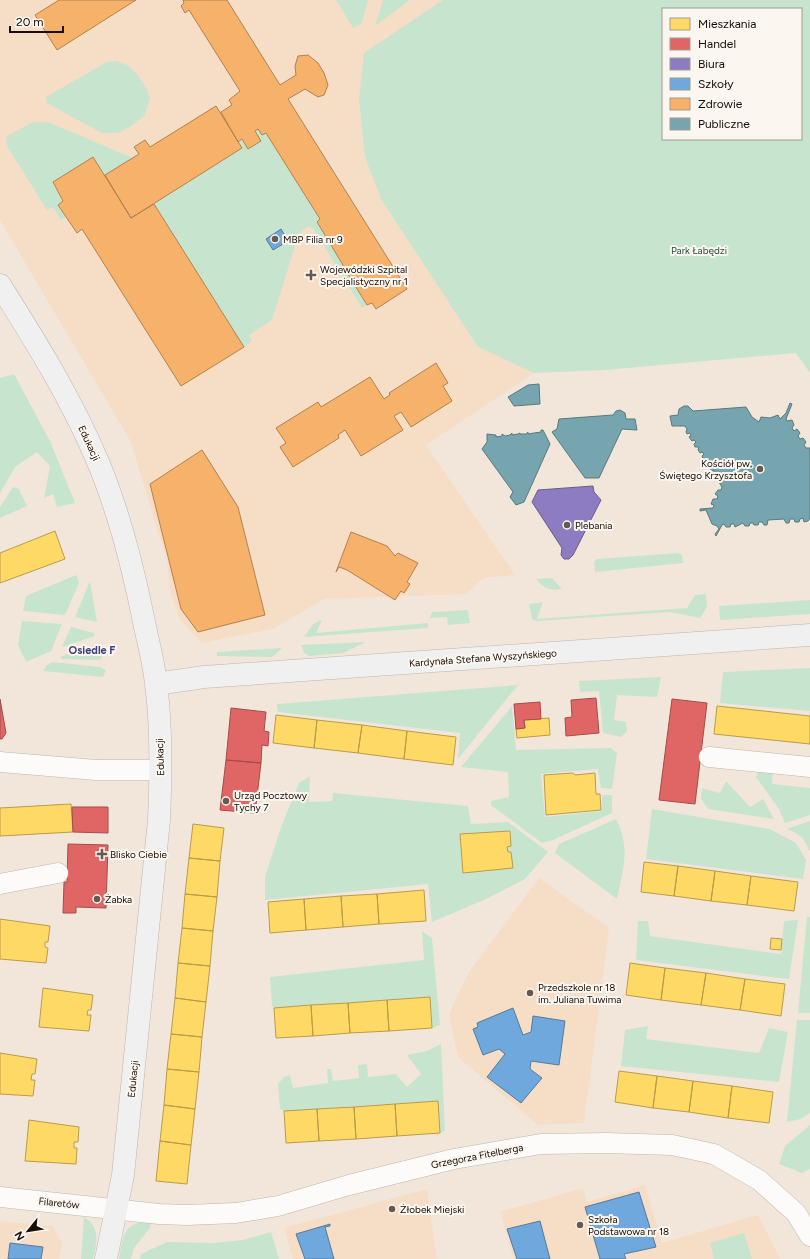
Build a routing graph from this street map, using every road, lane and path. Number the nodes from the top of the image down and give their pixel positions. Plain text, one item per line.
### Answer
1 (0, 285) edge
2 (810, 635) edge
3 (156, 684) junction
4 (709, 757) dead end
5 (0, 762) edge
6 (810, 766) edge
7 (161, 770) junction
8 (58, 873) dead end
9 (0, 884) edge
10 (0, 1197) edge
11 (117, 1210) junction
12 (810, 1236) edge
13 (106, 1259) edge

1 - 3 street, Edukacji
2 - 3 street, Kardynała Stefana Wyszyńskiego
3 - 7 street, Edukacji
4 - 6 street
5 - 7 street
7 - 11 street, Edukacji
8 - 9 street
10 - 11 street, Filaretów
11 - 12 street, Grzegorza Fitelberga
11 - 13 street, Edukacji

